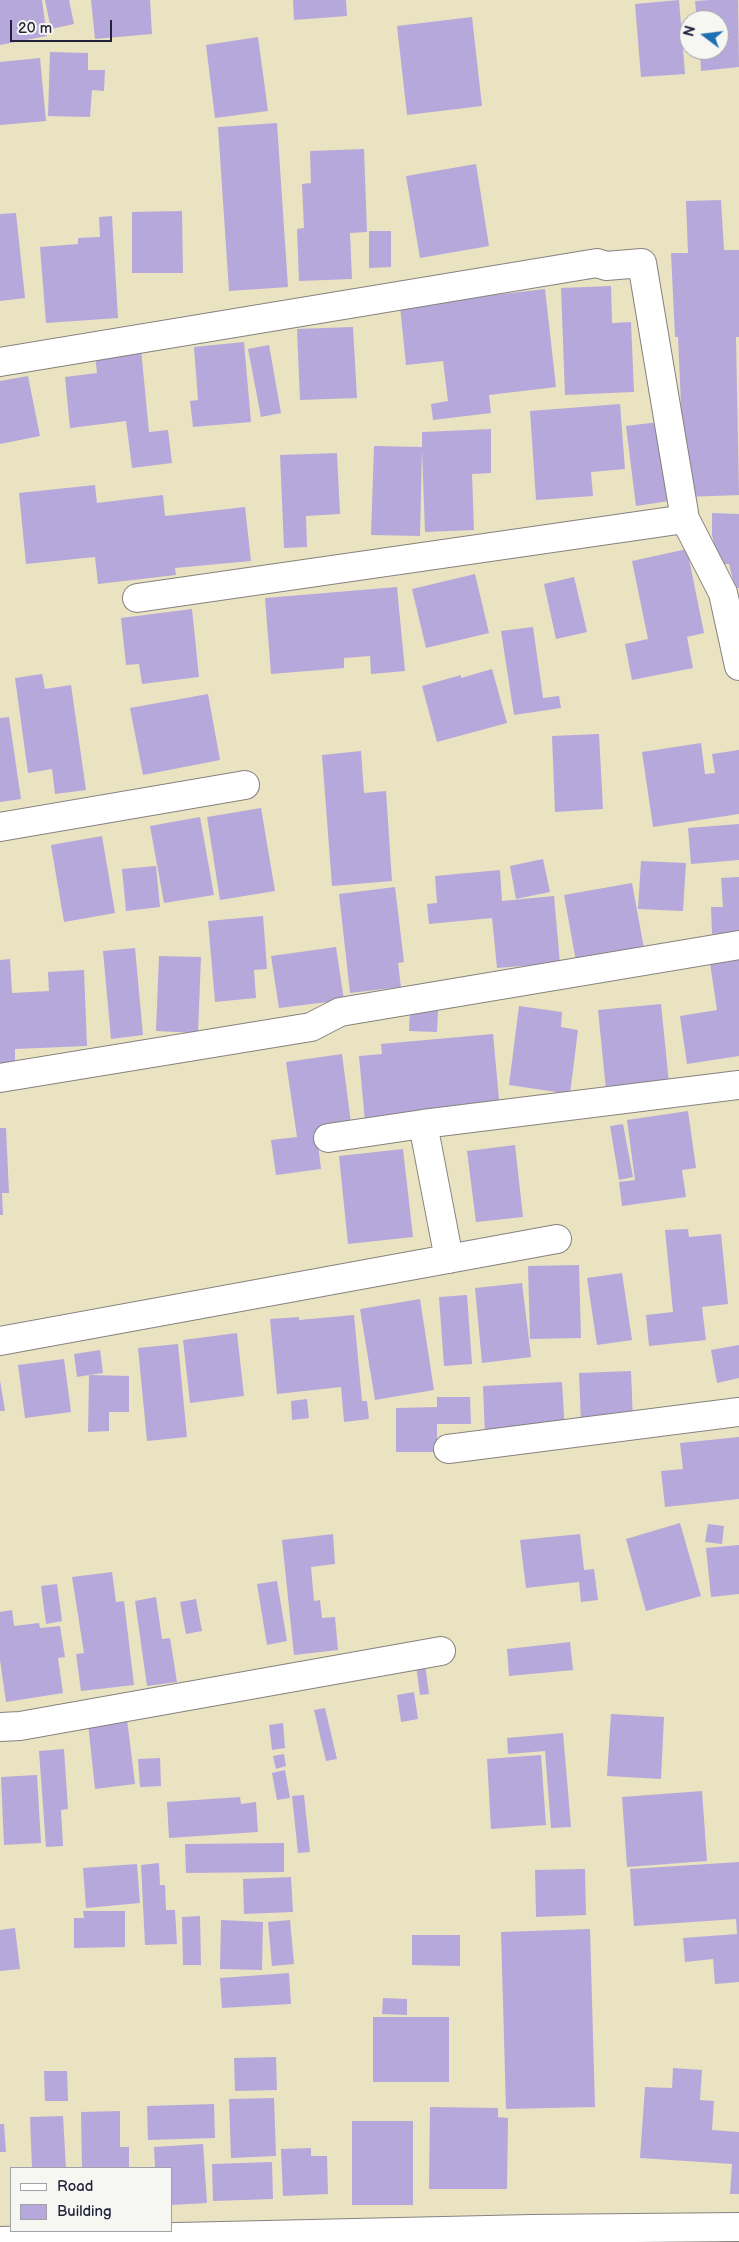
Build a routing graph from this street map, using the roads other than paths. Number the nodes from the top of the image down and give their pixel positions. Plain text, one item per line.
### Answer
1 (0, 362) edge
2 (685, 519) junction
3 (731, 592) edge
4 (137, 598) dead end
5 (739, 666) edge
6 (245, 785) dead end
7 (0, 828) edge
8 (739, 945) edge
9 (0, 1078) edge
10 (739, 1085) edge
11 (424, 1124) junction
12 (328, 1138) dead end
13 (557, 1239) dead end
14 (449, 1259) junction
15 (0, 1341) edge
16 (739, 1412) edge
17 (448, 1449) dead end
18 (441, 1651) dead end
19 (0, 1727) edge
20 (739, 2227) edge
21 (532, 2235) edge
22 (0, 2241) edge

1 - 2 street
2 - 3 street
2 - 4 street
3 - 5 street
6 - 7 street
8 - 9 street
10 - 11 street
11 - 12 street
11 - 14 street
13 - 14 street
14 - 15 street
16 - 17 street
18 - 19 street
20 - 21 street
21 - 22 street

